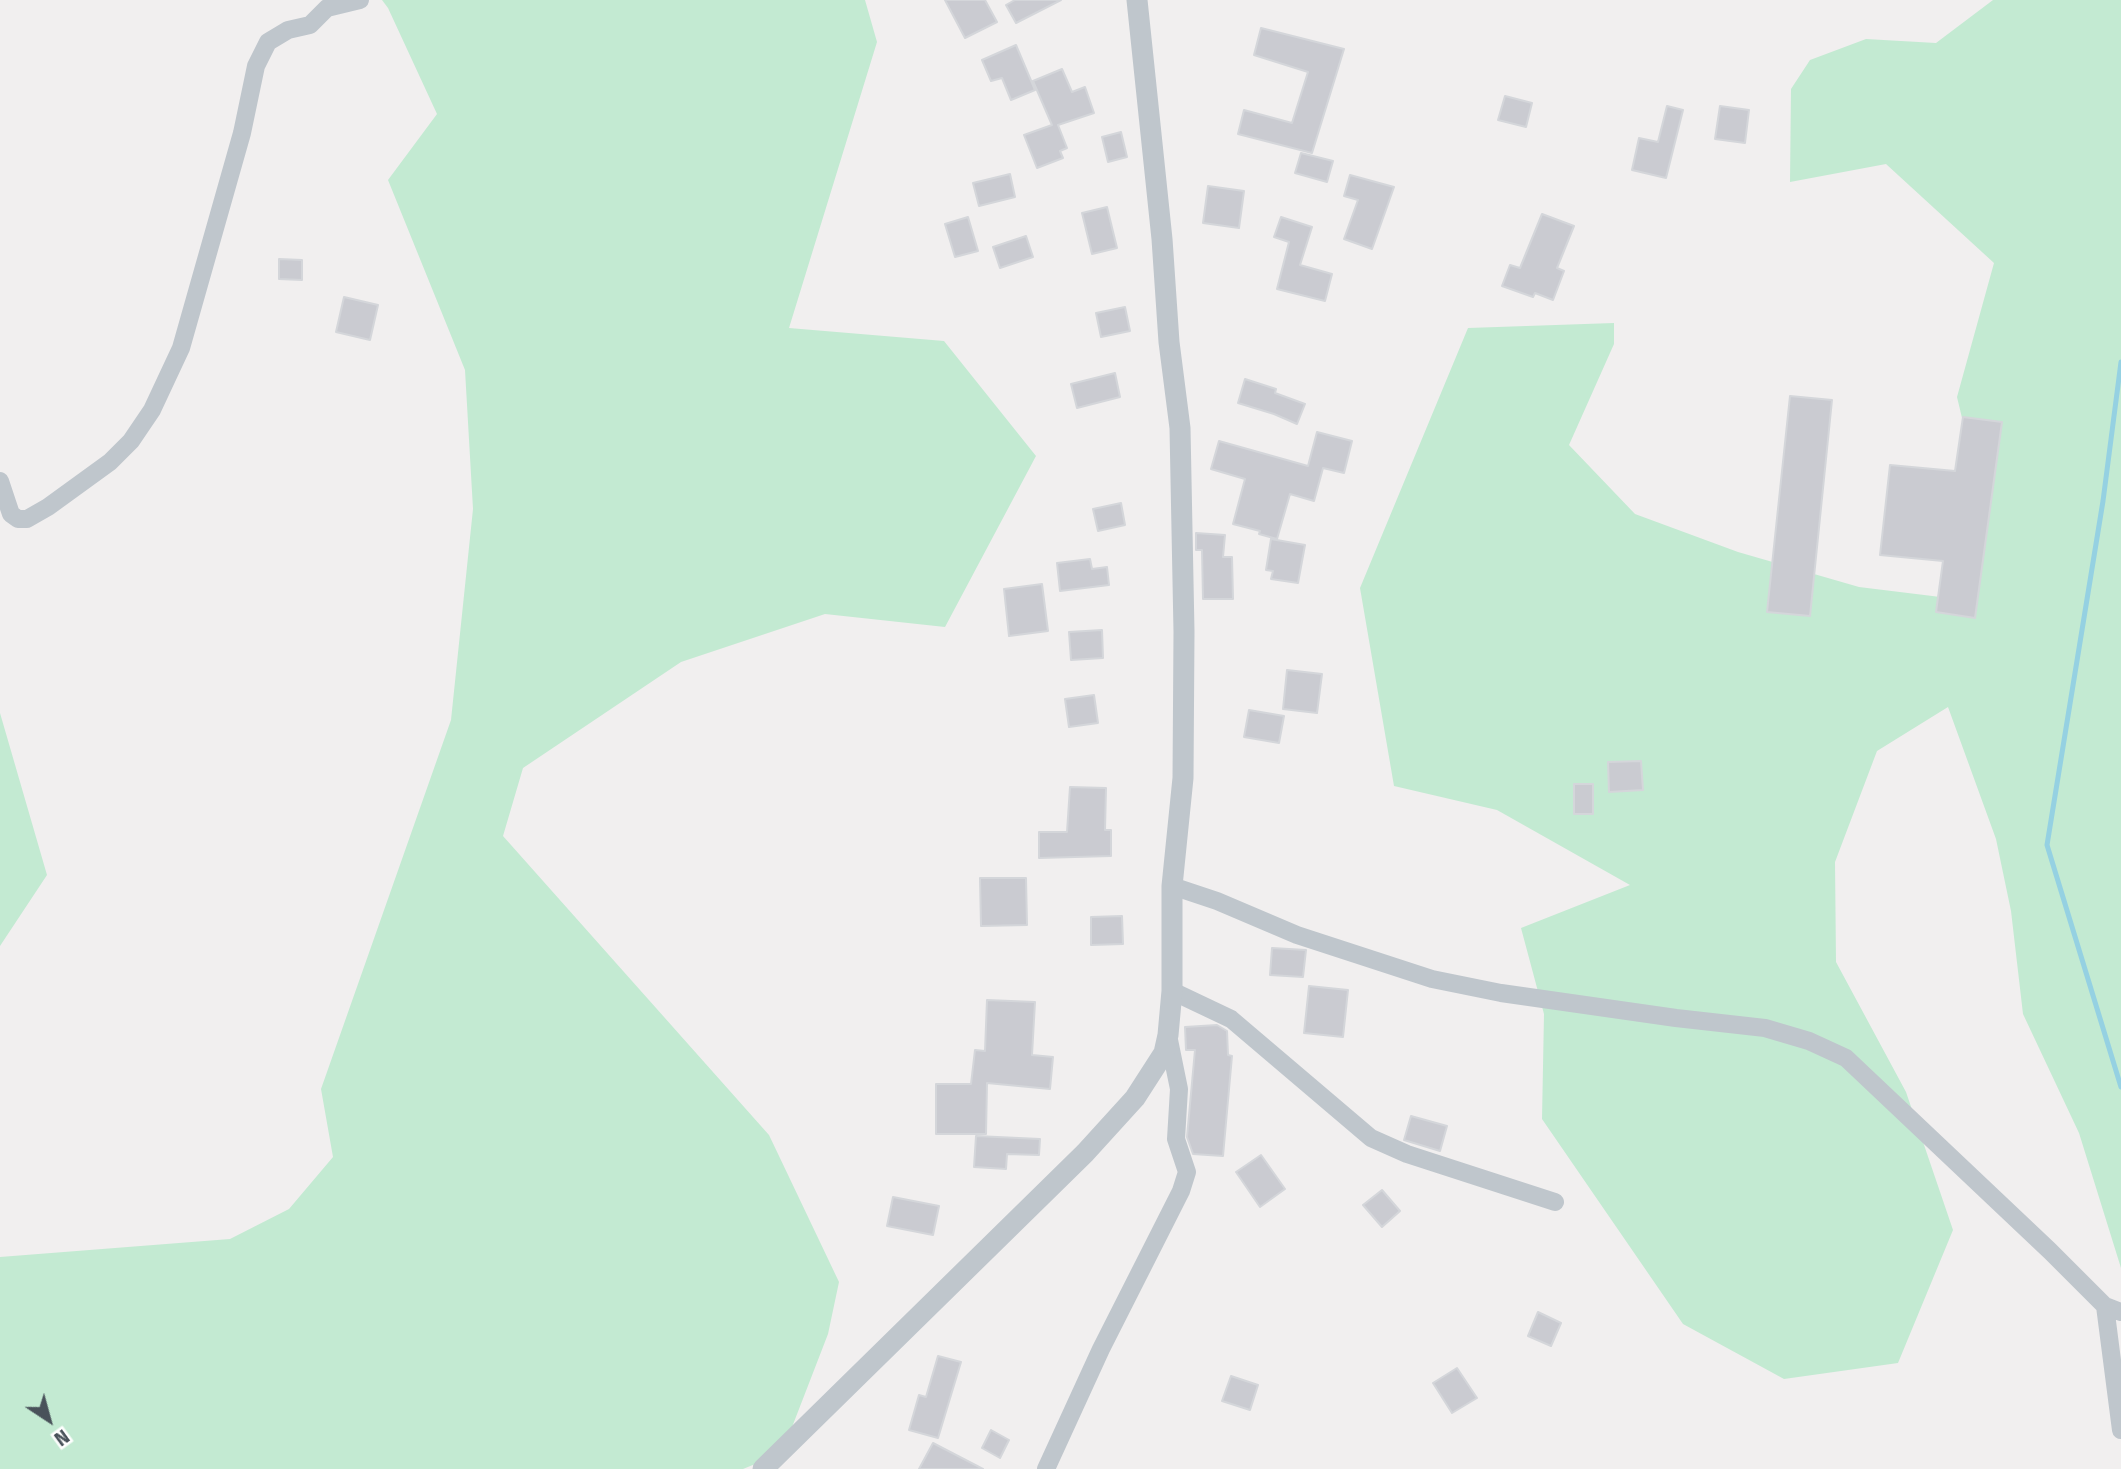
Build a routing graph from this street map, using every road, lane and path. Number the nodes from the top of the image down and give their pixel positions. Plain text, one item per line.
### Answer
1 (360, 0) edge
2 (1137, 0) edge
3 (0, 481) edge
4 (1172, 886) junction
5 (1172, 991) junction
6 (1168, 1035) junction
7 (1555, 1202) dead end
8 (2113, 1309) edge
9 (2121, 1430) edge
10 (763, 1469) edge
11 (1046, 1469) edge

1 - 3 street
2 - 4 street
4 - 5 street
4 - 8 street
5 - 6 street
5 - 7 street
6 - 10 street
6 - 11 street
8 - 9 street

